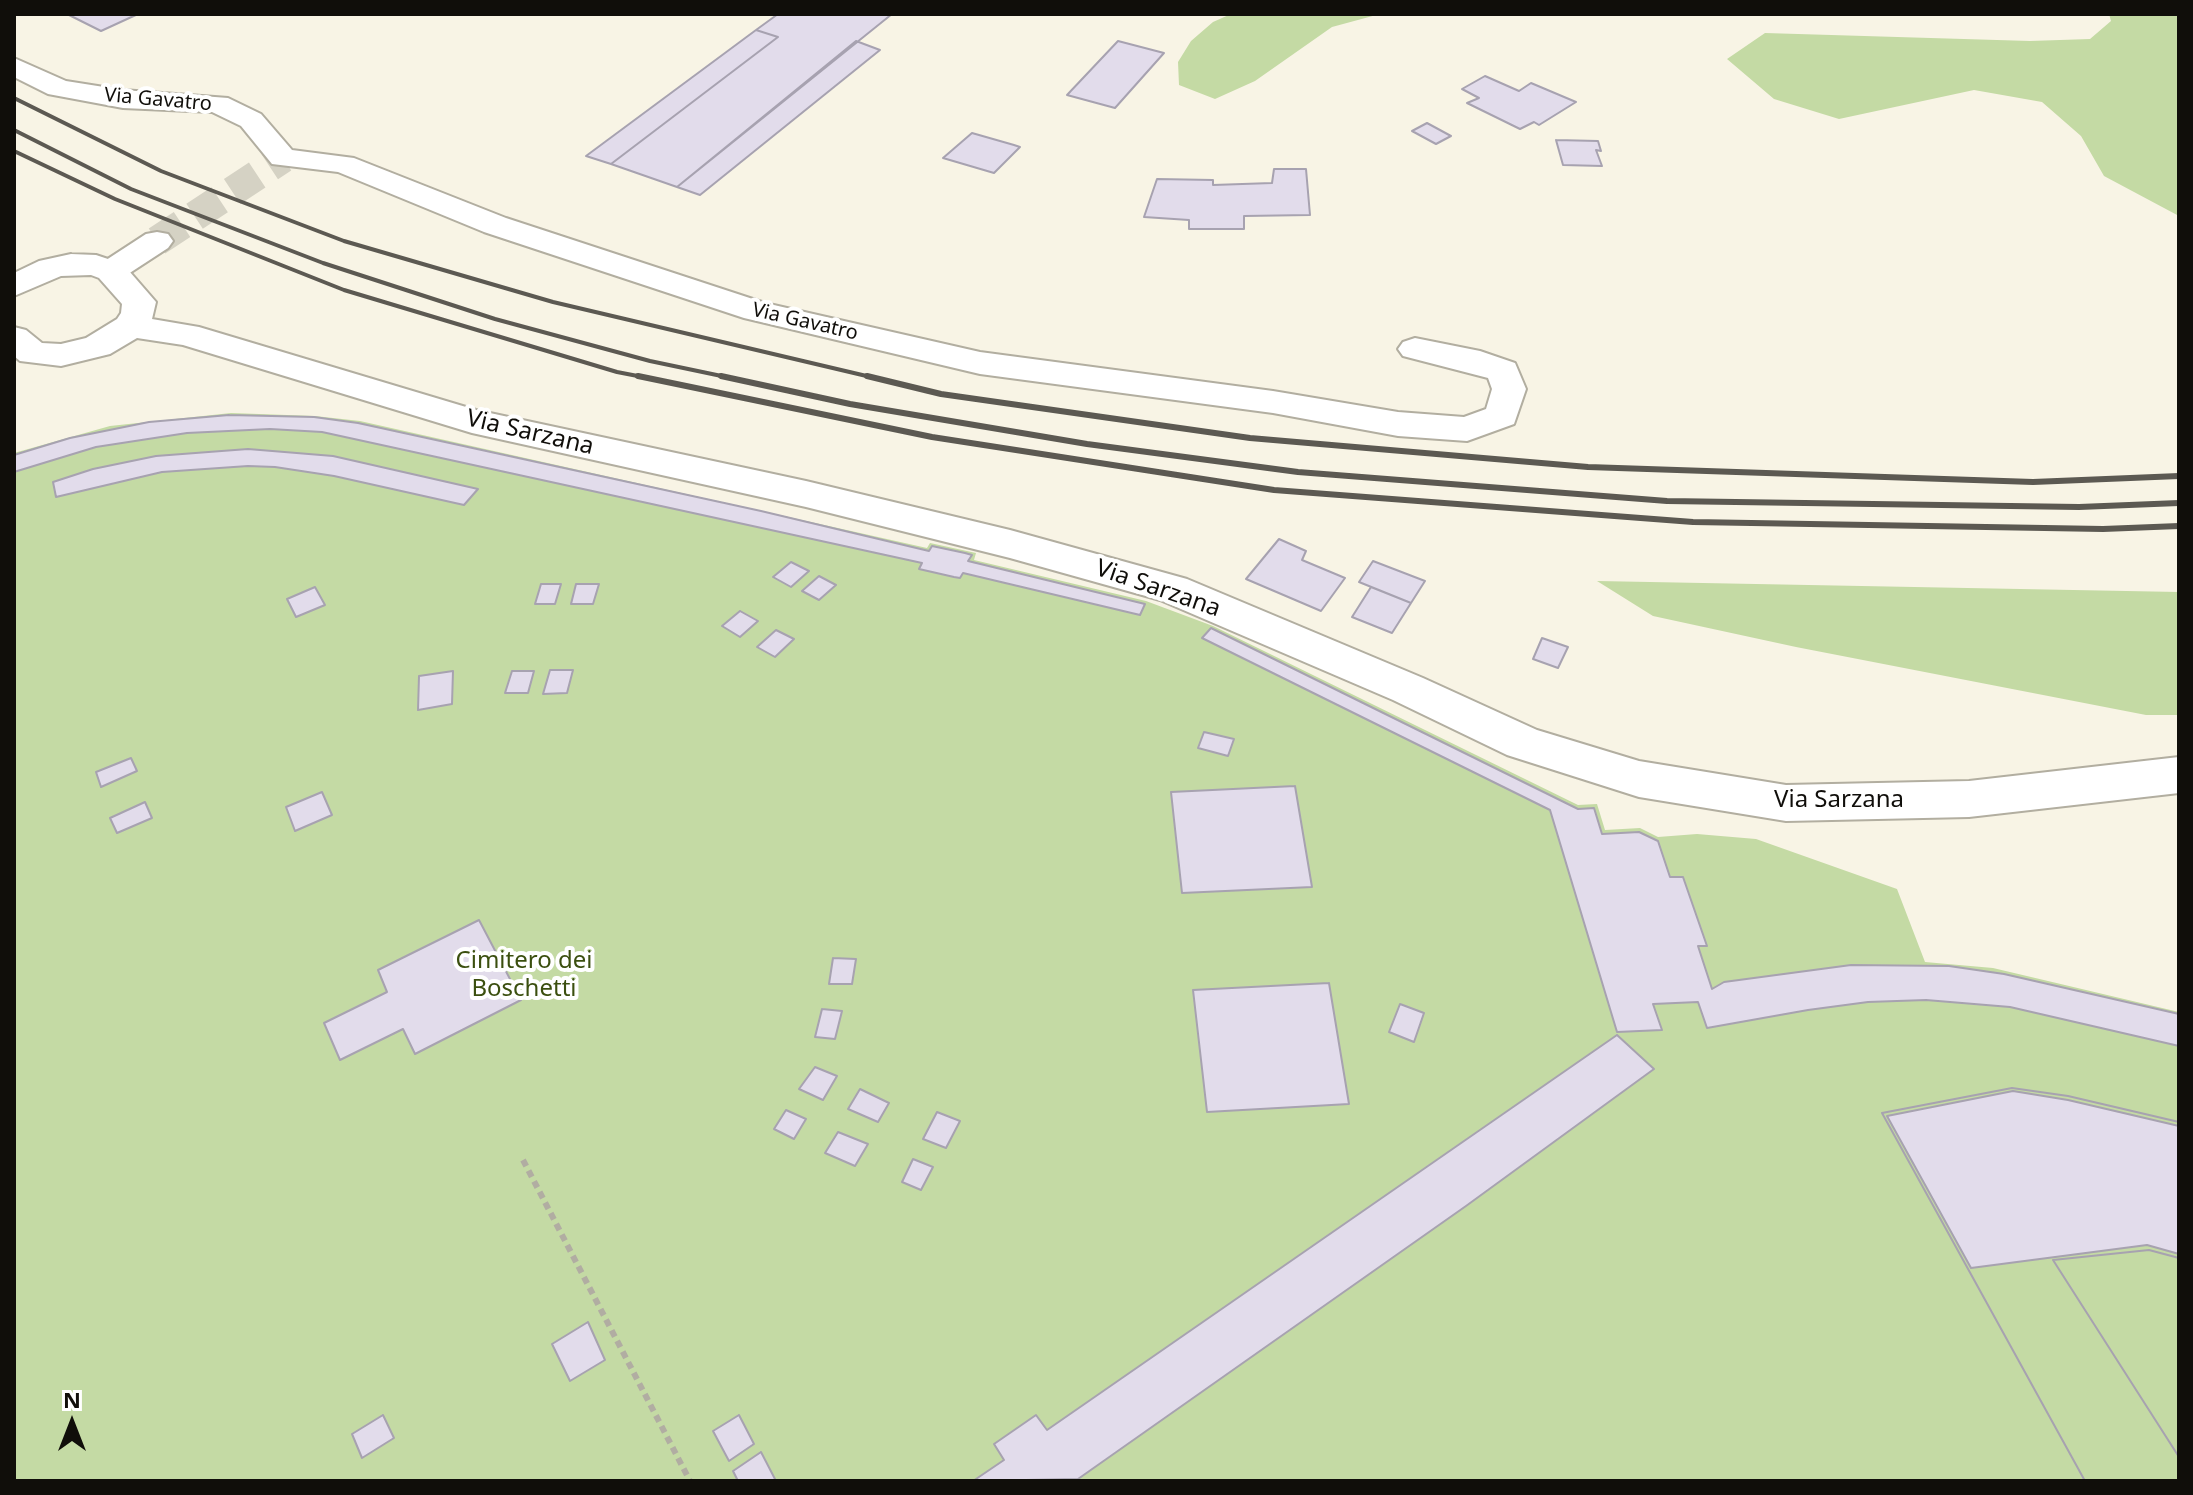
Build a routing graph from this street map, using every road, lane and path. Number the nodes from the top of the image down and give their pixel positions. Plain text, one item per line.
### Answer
1 (14, 66) edge
2 (157, 241) tunnel mouth
3 (111, 271) junction
4 (19, 277) edge
5 (131, 326) junction
6 (14, 338) edge
7 (1415, 349) dead end
8 (2179, 775) edge
9 (523, 1160) dead end
10 (690, 1481) edge

1 - 7 street, Via Gavatro
2 - 3 street
3 - 4 main road
3 - 5 main road
5 - 6 main road
5 - 8 main road, Via Sarzana
9 - 10 path

